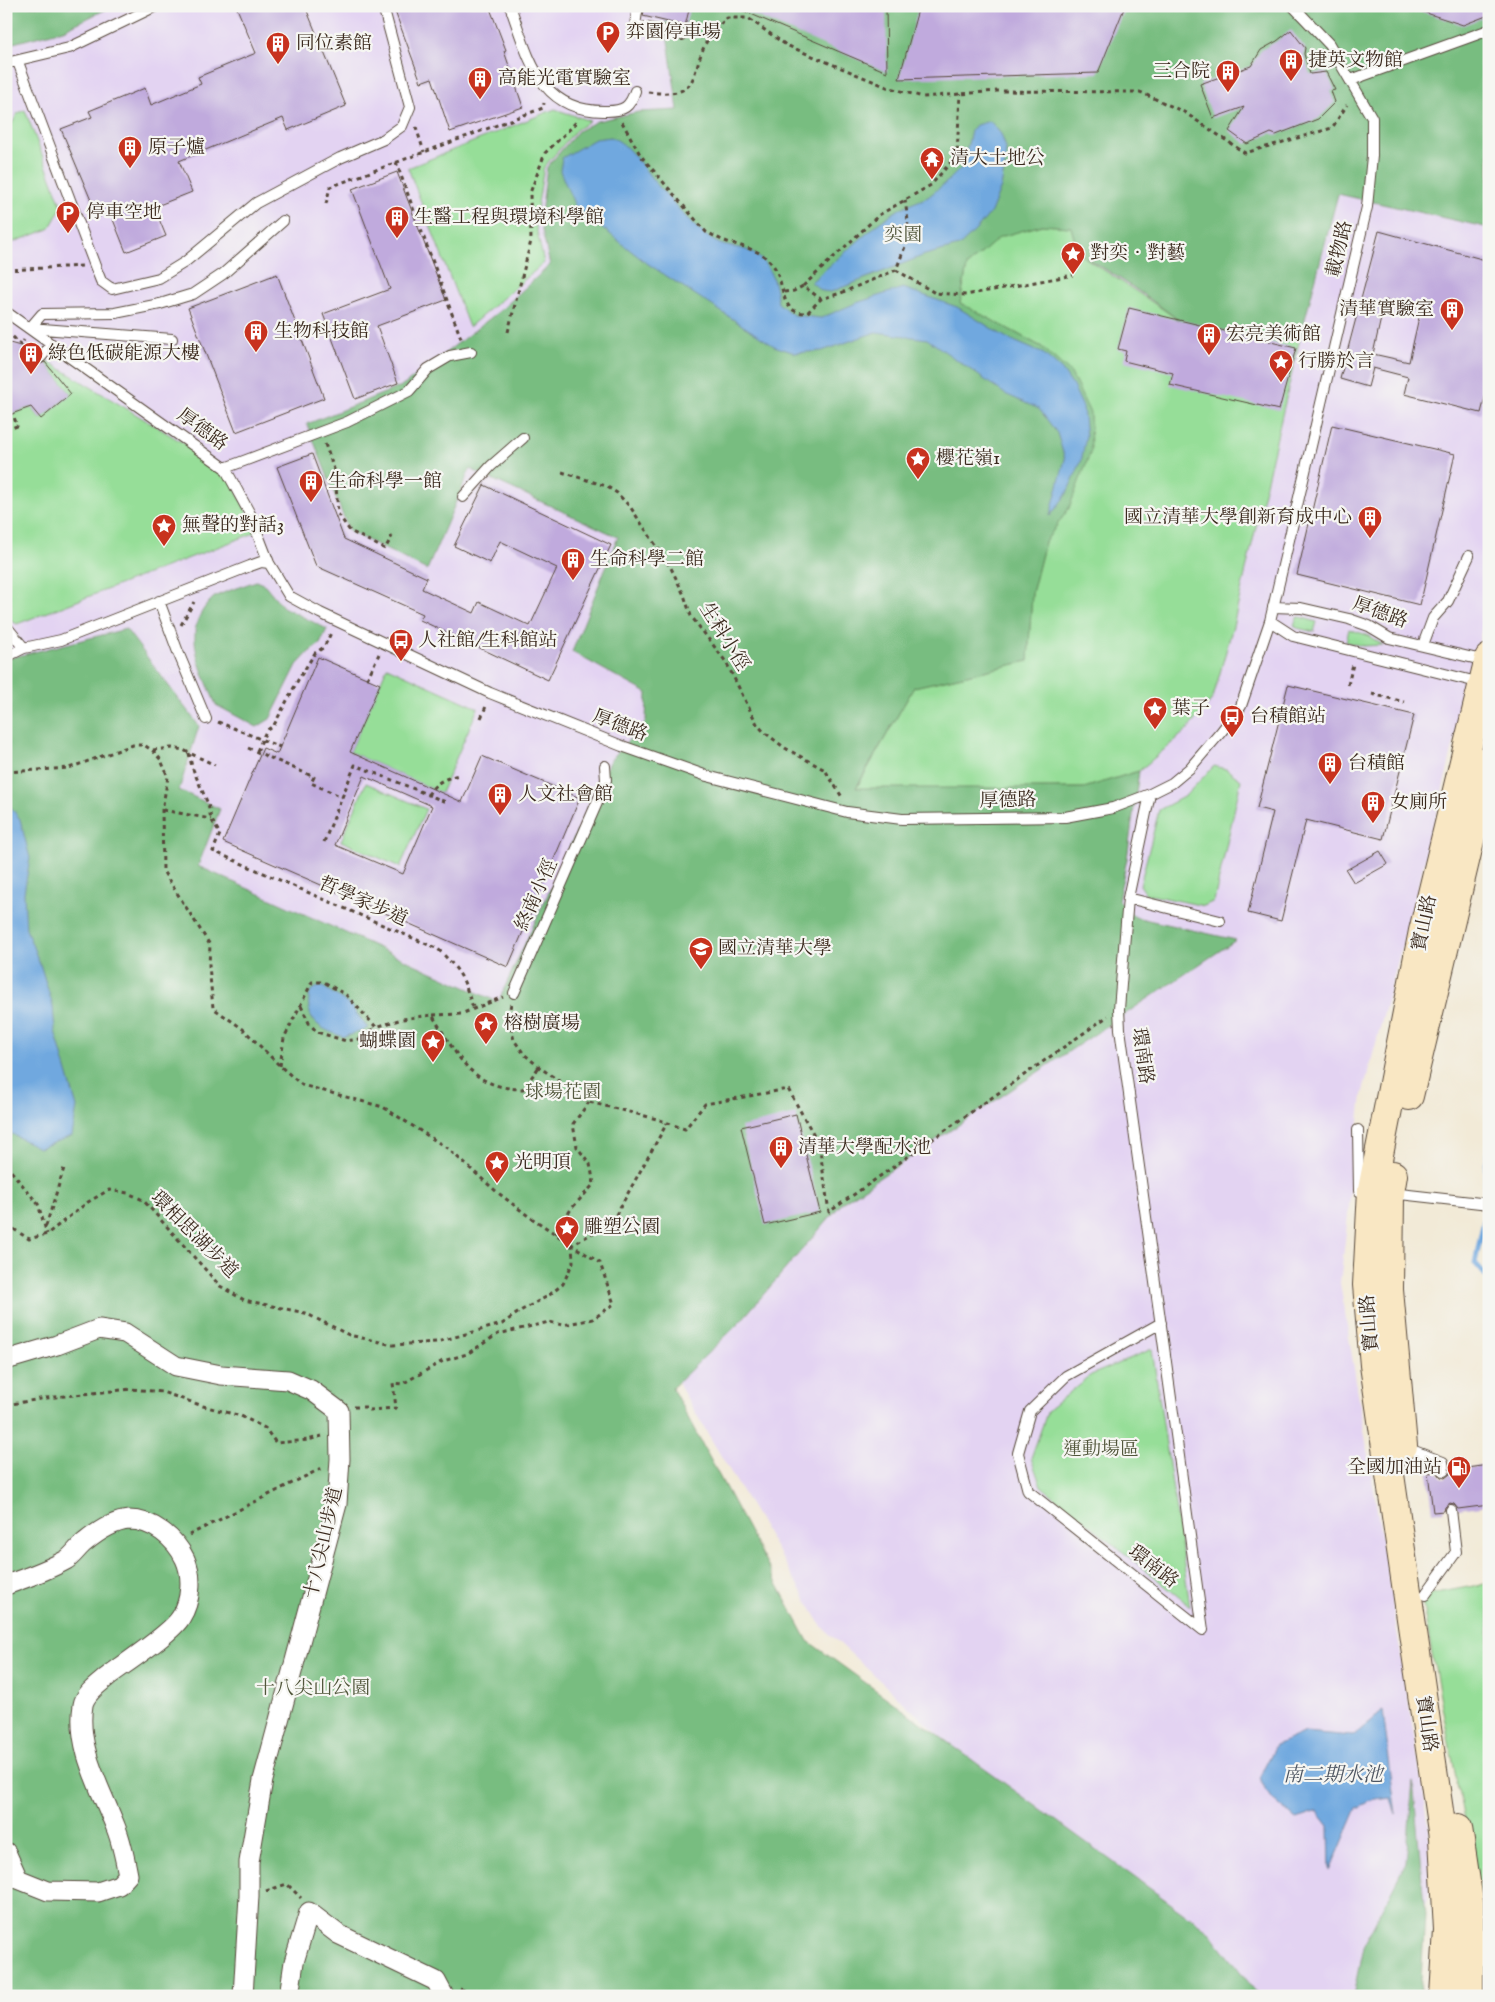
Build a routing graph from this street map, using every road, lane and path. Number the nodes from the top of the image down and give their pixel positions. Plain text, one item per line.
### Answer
1 (156, 6) edge
2 (383, 6) edge
3 (510, 6) edge
4 (638, 6) edge
5 (1293, 6) edge
6 (1489, 30) edge
7 (682, 34) dead end
8 (18, 62) junction
9 (6, 63) edge
10 (1351, 80) junction
11 (550, 91) junction
12 (635, 91) joint
13 (960, 94) junction
14 (1347, 105) dead end
15 (410, 108) junction
16 (581, 114) dead end
17 (619, 114) dead end
18 (424, 152) junction
19 (396, 162) junction
20 (905, 200) junction
21 (326, 204) dead end
22 (282, 221) dead end
23 (95, 266) junction
24 (6, 270) edge
25 (896, 270) junction
26 (1073, 275) dead end
27 (803, 286) junction
28 (784, 292) junction
29 (822, 299) junction
30 (6, 312) edge
31 (30, 328) junction
32 (508, 332) dead end
33 (6, 337) edge
34 (172, 339) dead end
35 (52, 344) junction
36 (21, 345) dead end
37 (469, 353) joint
38 (41, 357) dead end
39 (12, 414) dead end
40 (6, 430) edge
41 (321, 431) junction
42 (522, 438) dead end
43 (225, 468) junction
44 (562, 472) dead end
45 (463, 497) dead end
46 (392, 536) dead end
47 (1469, 556) dead end
48 (269, 563) junction
49 (159, 601) junction
50 (1273, 607) junction
51 (1270, 621) junction
52 (6, 626) edge
53 (328, 638) dead end
54 (1423, 645) junction
55 (24, 648) junction
56 (381, 649) dead end
57 (6, 657) edge
58 (1353, 663) dead end
59 (1487, 670) edge
60 (368, 679) dead end
61 (1348, 686) dead end
62 (1372, 694) dead end
63 (489, 698) dead end
64 (1404, 702) dead end
65 (1256, 710) dead end
66 (482, 718) dead end
67 (206, 719) joint
68 (1304, 723) dead end
69 (262, 740) junction
70 (280, 747) dead end
71 (248, 748) dead end
72 (153, 750) junction
73 (258, 751) junction
74 (189, 753) junction
75 (1489, 761) edge
76 (216, 765) dead end
77 (605, 766) dead end
78 (6, 772) edge
79 (459, 775) dead end
80 (1150, 794) junction
81 (428, 795) junction
82 (342, 798) junction
83 (844, 799) dead end
84 (446, 802) dead end
85 (162, 810) junction
86 (211, 819) junction
87 (324, 842) dead end
88 (1128, 898) junction
89 (1220, 921) dead end
90 (514, 993) junction
91 (300, 1006) junction
92 (474, 1009) junction
93 (1118, 1009) junction
94 (432, 1015) junction
95 (376, 1027) junction
96 (280, 1066) junction
97 (539, 1067) junction
98 (589, 1102) junction
99 (667, 1123) junction
100 (1358, 1130) dead end
101 (6, 1165) edge
102 (64, 1168) dead end
103 (1381, 1192) junction
104 (1483, 1204) edge
105 (6, 1221) edge
106 (45, 1226) junction
107 (47, 1234) junction
108 (556, 1234) junction
109 (572, 1245) junction
110 (1161, 1323) junction
111 (6, 1360) edge
112 (6, 1405) edge
113 (366, 1407) dead end
114 (340, 1431) junction
115 (1404, 1447) junction
116 (340, 1460) junction
117 (1444, 1471) dead end
118 (1451, 1510) dead end
119 (175, 1542) junction
120 (6, 1584) edge
121 (1425, 1595) junction
122 (6, 1852) edge
123 (249, 1896) junction
124 (309, 1912) junction
125 (551, 1989) dead end
126 (243, 1996) edge
127 (289, 1996) edge
128 (444, 1996) edge
129 (548, 1996) edge
130 (1444, 1996) edge
131 (1470, 1996) edge

1 - 8 lane
2 - 15 lane
3 - 11 lane
4 - 7 lane
5 - 10 lane, 載物路
6 - 10 lane
8 - 9 lane
8 - 23 lane
10 - 50 lane, 載物路
11 - 12 lane
11 - 18 path
12 - 13 path
13 - 14 path
13 - 20 path
15 - 18 path
15 - 23 lane
16 - 32 path
17 - 28 path
18 - 19 path
19 - 21 path
19 - 37 path
20 - 25 path
20 - 27 path
22 - 31 lane
23 - 24 path
25 - 26 path
25 - 29 path
27 - 28 path
27 - 29 path
28 - 29 path
30 - 31 lane, 厚德路
31 - 34 lane
31 - 35 lane, 厚德路
33 - 36 path
35 - 38 lane
35 - 43 lane, 厚德路
37 - 41 lane
39 - 40 path
41 - 43 lane
41 - 46 path
42 - 45 lane
43 - 48 lane, 厚德路
44 - 83 path, 生科小徑
47 - 54 lane
48 - 49 lane
48 - 80 lane, 厚德路
49 - 55 lane
49 - 67 lane
50 - 51 lane, 厚德路
50 - 54 lane, 厚德路
51 - 59 lane
51 - 80 lane, 厚德路
52 - 55 lane
53 - 69 path
54 - 59 lane, 厚德路
55 - 57 lane
56 - 60 path
58 - 61 path
59 - 103 street, 寶山路
62 - 64 path
63 - 66 path
65 - 68 path
67 - 69 path
69 - 70 path
69 - 73 path
71 - 73 path
72 - 74 path
72 - 78 path
72 - 85 path
73 - 82 path
74 - 76 path
74 - 86 path
75 - 103 street, 寶山路
77 - 90 lane, 終南小徑
79 - 81 path
80 - 88 lane, 環南路
81 - 82 path
81 - 84 path
82 - 87 path
85 - 86 path
85 - 96 path
86 - 92 path, 哲學家步道
88 - 89 lane
88 - 93 lane, 環南路
90 - 92 path
90 - 97 path
91 - 95 path
91 - 95 path
91 - 96 path
92 - 94 path
93 - 99 path
93 - 110 lane, 環南路
94 - 95 path
94 - 97 path
96 - 108 path
97 - 98 path
98 - 99 path
98 - 108 path
99 - 109 path
100 - 103 lane
101 - 106 path
102 - 106 path
103 - 104 lane
103 - 115 street, 寶山路
103 - 130 street, 寶山路
105 - 107 path
106 - 107 path
107 - 109 path, 環相思湖步道
108 - 109 path
109 - 113 path
110 - 110 lane, 環南路
111 - 114 street, 十八尖山步道
112 - 114 path
114 - 116 street, 十八尖山步道
115 - 117 lane
115 - 121 street, 寶山路
116 - 119 path
116 - 123 street, 十八尖山步道
118 - 121 lane
119 - 120 street
119 - 122 street
121 - 131 street, 寶山路
123 - 124 path
123 - 126 street, 十八尖山步道
124 - 127 street
124 - 128 street
125 - 129 path

